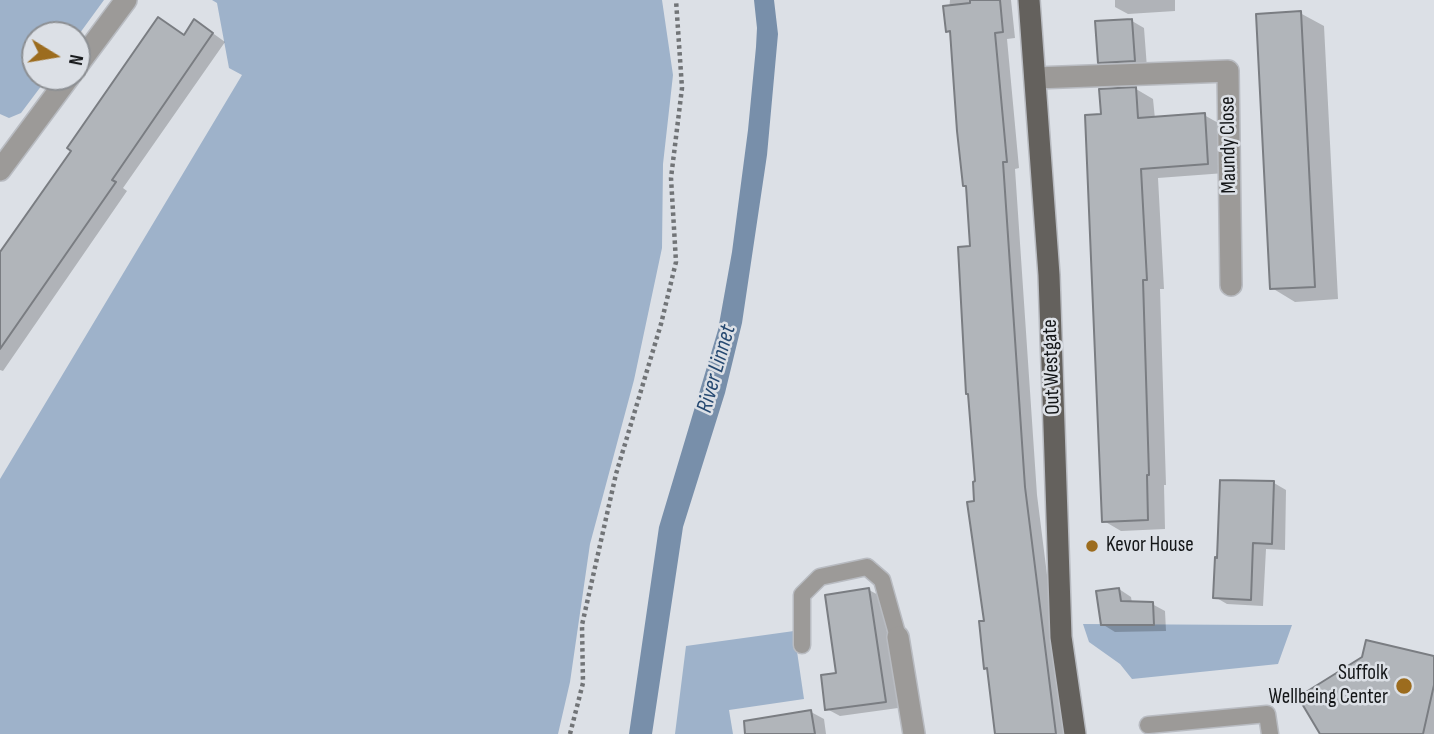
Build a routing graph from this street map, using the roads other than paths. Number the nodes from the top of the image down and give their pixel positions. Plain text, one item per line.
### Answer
1 (126, 0) edge
2 (1029, 0) edge
3 (91, 47) edge
4 (1035, 78) junction
5 (57, 91) edge
6 (4, 155) edge
7 (1231, 285) dead end
8 (898, 637) joint
9 (802, 645) dead end
10 (1148, 725) dead end
11 (914, 734) edge
12 (1075, 734) edge
13 (1270, 734) edge

1 - 3 street
2 - 4 main road, Out Westgate
4 - 7 street, Maundy Close
4 - 12 main road, Out Westgate
5 - 6 street
8 - 9 lane
8 - 11 street
10 - 13 lane

